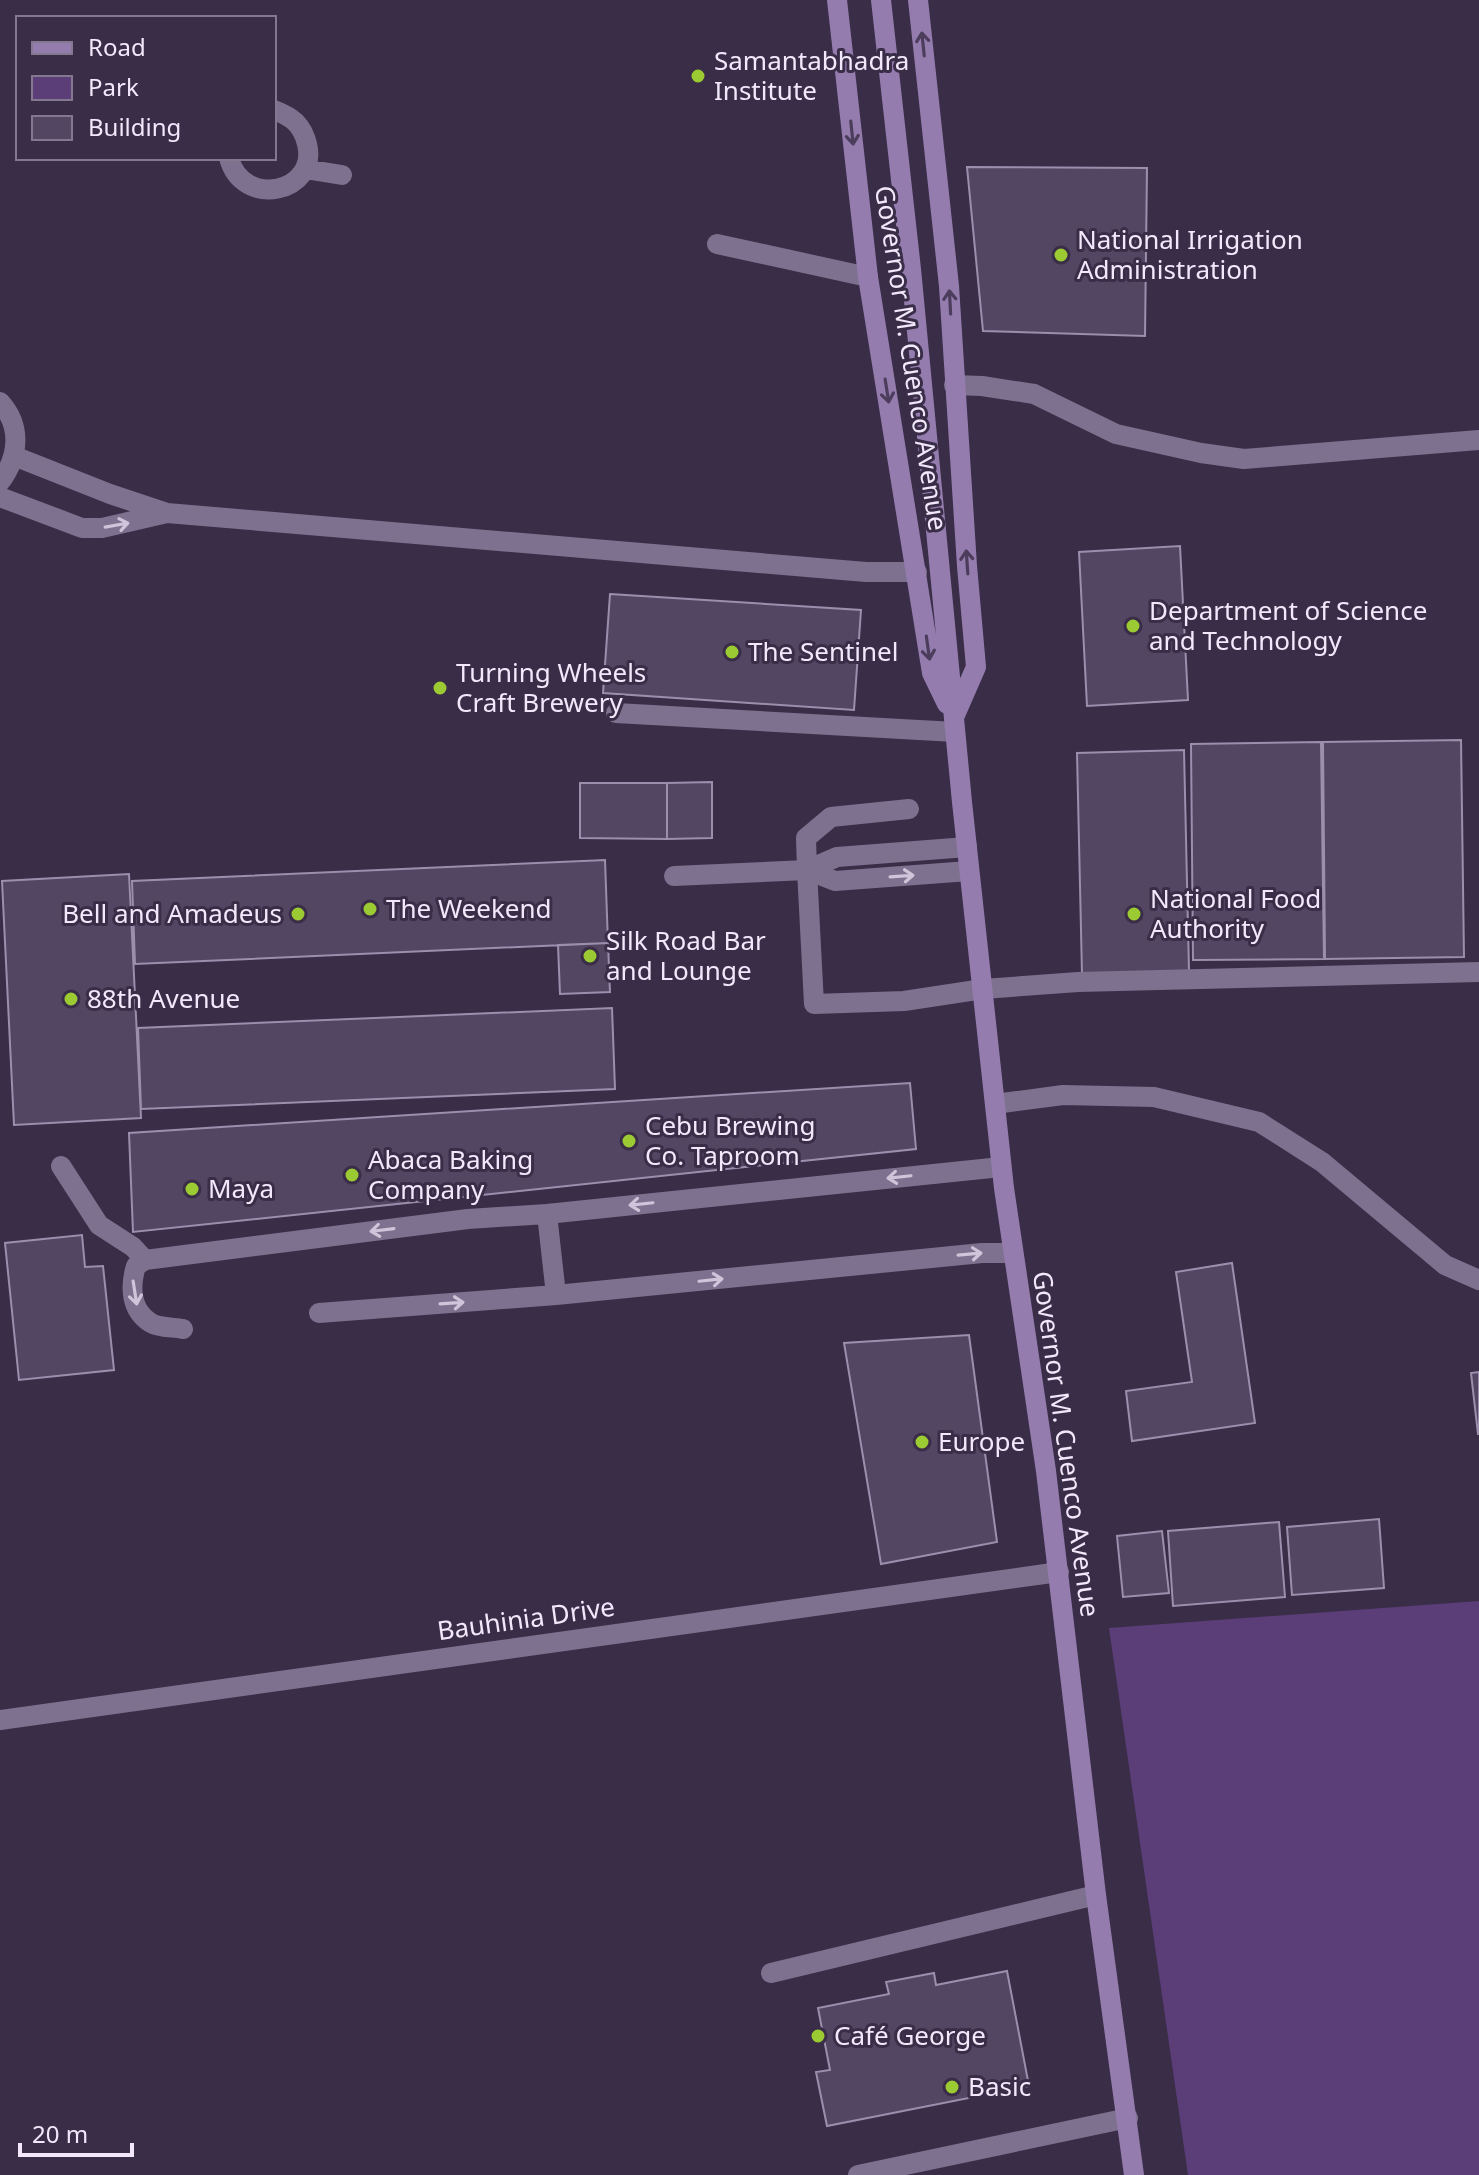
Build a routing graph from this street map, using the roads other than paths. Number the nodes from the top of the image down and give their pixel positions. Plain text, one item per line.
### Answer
1 (837, 0) edge
2 (881, 0) edge
3 (918, 0) edge
4 (276, 111) edge
5 (230, 160) edge
6 (305, 169) junction
7 (342, 175) dead end
8 (717, 244) dead end
9 (868, 277) junction
10 (954, 385) junction
11 (0, 402) edge
12 (1479, 440) edge
13 (14, 456) junction
14 (0, 482) edge
15 (0, 497) edge
16 (167, 513) junction
17 (917, 572) junction
18 (616, 713) dead end
19 (954, 725) junction
20 (909, 809) dead end
21 (967, 847) junction
22 (807, 870) junction
23 (969, 871) junction
24 (674, 876) dead end
25 (1479, 972) edge
26 (983, 989) junction
27 (995, 1104) junction
28 (61, 1166) dead end
29 (1001, 1167) junction
30 (547, 1214) junction
31 (1012, 1253) junction
32 (145, 1260) junction
33 (1479, 1280) edge
34 (556, 1295) junction
35 (319, 1313) dead end
36 (183, 1329) dead end
37 (1059, 1572) junction
38 (0, 1720) edge
39 (1096, 1895) junction
40 (771, 1973) dead end
41 (1128, 2118) junction
42 (858, 2175) edge
43 (1134, 2175) edge

1 -> 9 main road, Governor M. Cuenco Avenue
2 - 19 main road, Governor M. Cuenco Avenue
10 -> 3 main road, Governor M. Cuenco Avenue
4 - 6 street
5 - 6 street
6 - 7 street
8 - 9 street
9 -> 17 main road, Governor M. Cuenco Avenue
10 - 12 street
19 -> 10 main road, Governor M. Cuenco Avenue
11 - 13 street
13 - 14 street
13 - 16 street
15 -> 16 street
16 - 17 street
17 -> 19 main road, Governor M. Cuenco Avenue
18 - 19 street
19 - 21 main road, Governor M. Cuenco Avenue
20 - 22 street
21 - 22 street
21 - 23 main road, Governor M. Cuenco Avenue
22 -> 23 street
22 - 24 street
22 - 26 street
23 - 26 main road, Governor M. Cuenco Avenue
25 - 26 street
26 - 27 main road, Governor M. Cuenco Avenue
27 - 29 main road, Governor M. Cuenco Avenue
27 - 33 street
28 - 32 street
29 -> 30 street
29 - 31 main road, Governor M. Cuenco Avenue
30 -> 32 street
30 - 34 street
34 -> 31 street
31 - 37 main road, Governor M. Cuenco Avenue
32 -> 36 street
35 -> 34 street
37 - 38 street, Bauhinia Drive
37 - 39 main road, Governor M. Cuenco Avenue
39 - 40 street
39 - 41 main road, Governor M. Cuenco Avenue
41 - 42 street
41 - 43 main road, Governor M. Cuenco Avenue

